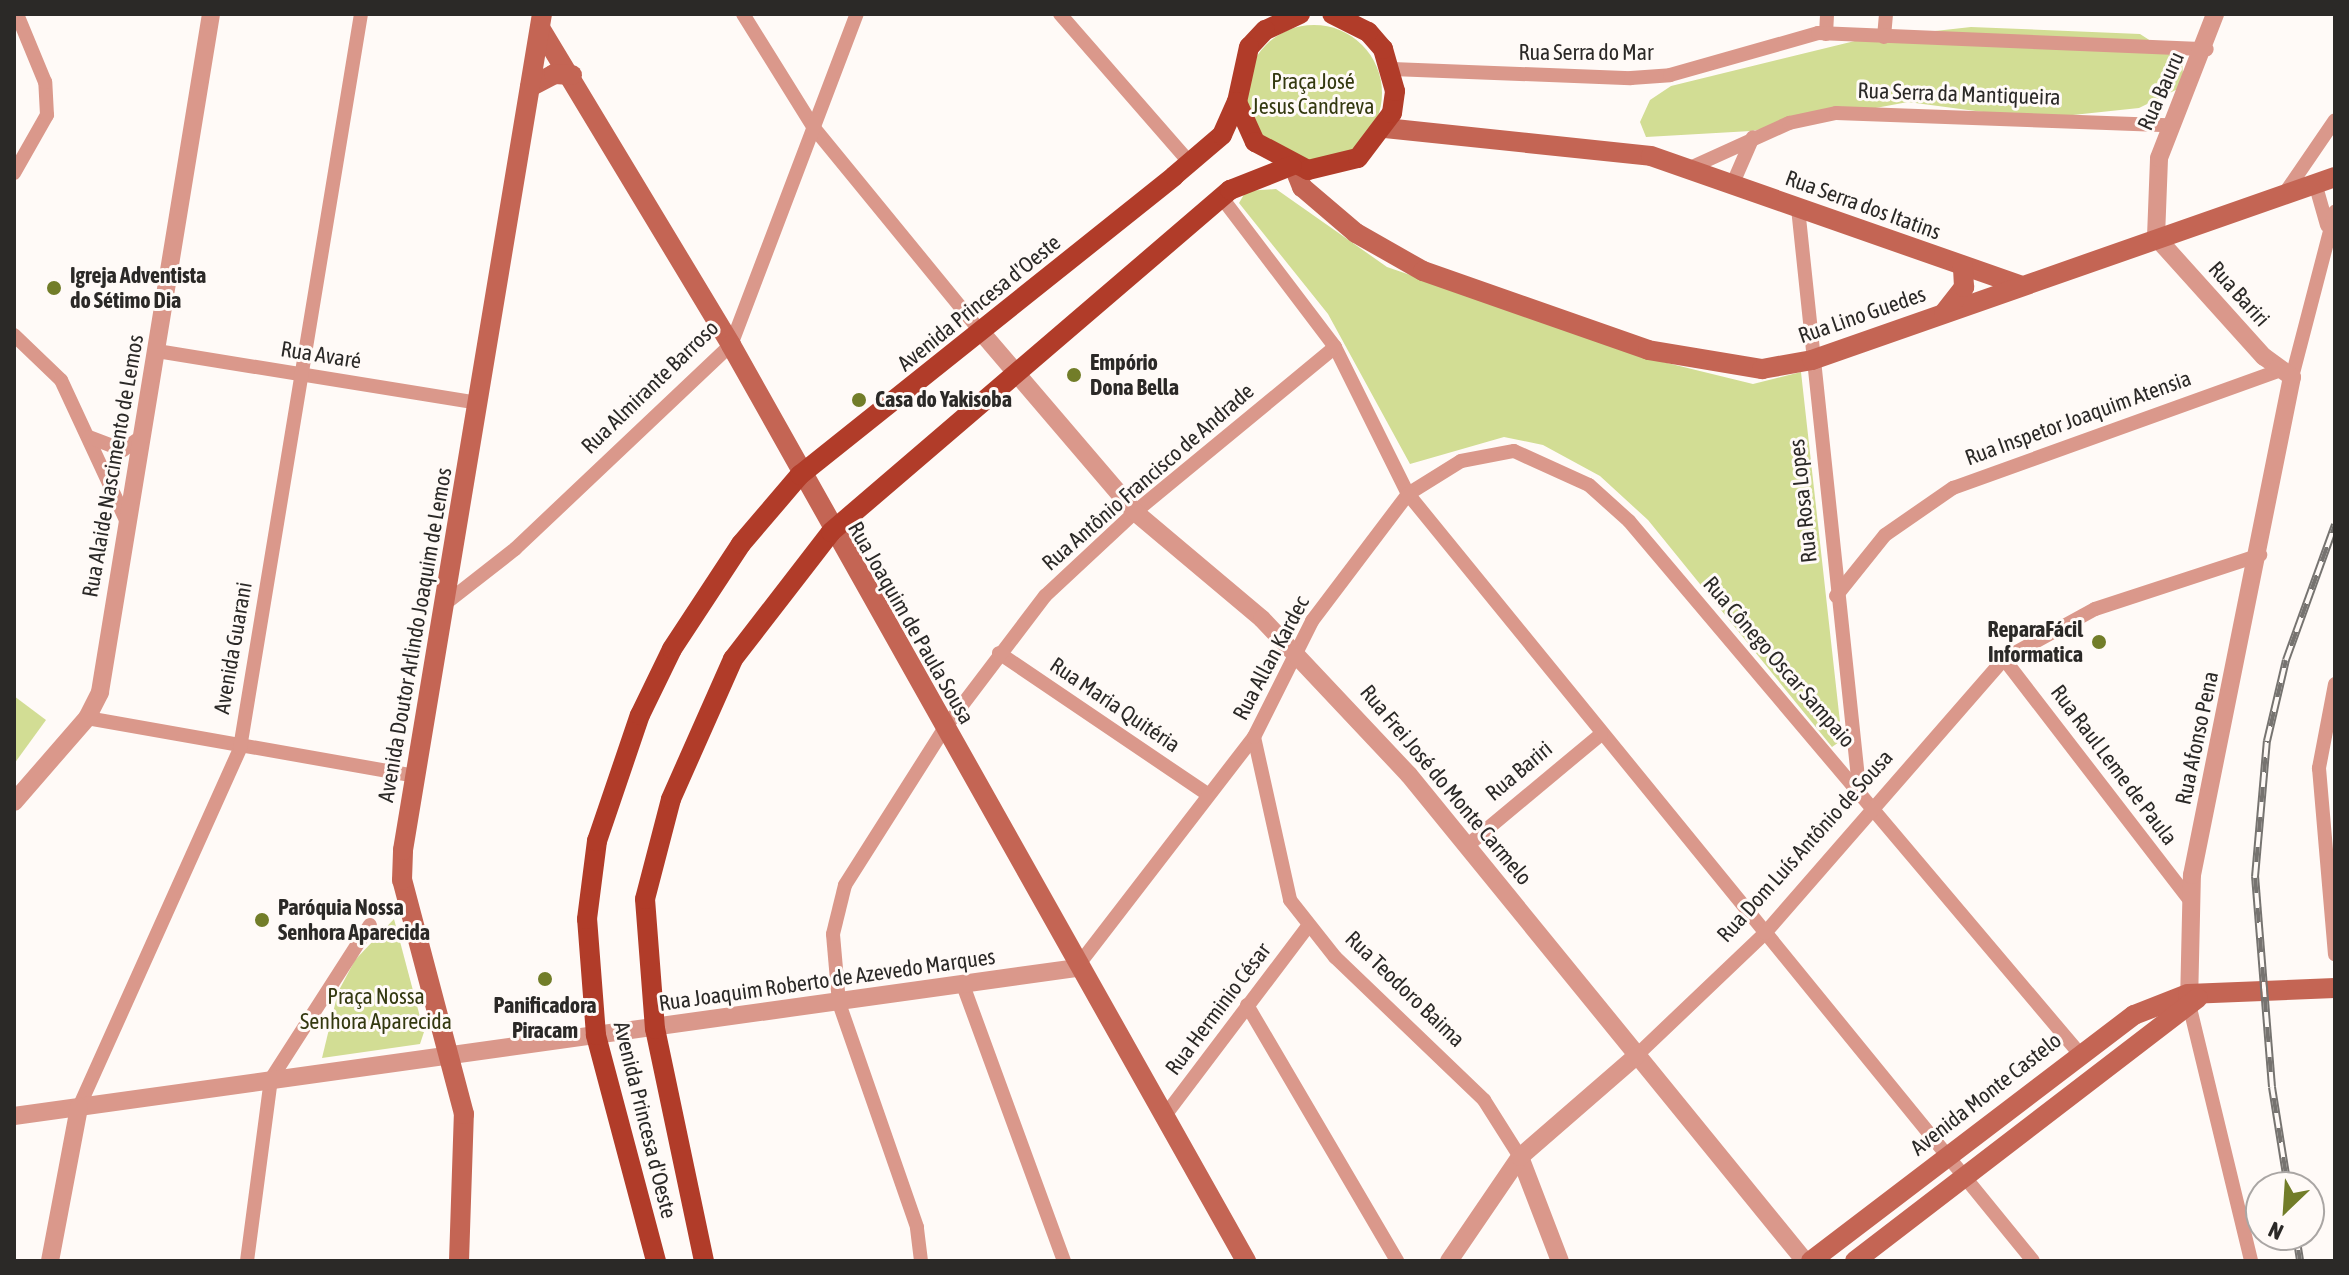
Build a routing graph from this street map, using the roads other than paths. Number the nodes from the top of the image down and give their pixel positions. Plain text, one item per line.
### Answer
1 (17, 14) edge
2 (211, 14) edge
3 (361, 14) edge
4 (743, 14) edge
5 (857, 14) edge
6 (1060, 14) edge
7 (1259, 14) edge
8 (1300, 14) edge
9 (1332, 14) edge
10 (1827, 14) edge
11 (1886, 14) edge
12 (2215, 14) edge
13 (536, 19) edge
14 (1826, 34) junction
15 (1884, 37) junction
16 (1249, 47) junction
17 (2207, 49) junction
18 (1392, 69) junction
19 (572, 75) junction
20 (530, 87) junction
21 (1237, 102) junction
22 (2335, 120) edge
23 (2168, 125) junction
24 (814, 128) junction
25 (1385, 128) junction
26 (1753, 137) junction
27 (1189, 162) junction
28 (1292, 166) junction
29 (1692, 167) junction
30 (14, 173) edge
31 (2335, 177) edge
32 (1733, 183) junction
33 (2315, 183) junction
34 (2285, 193) junction
35 (1222, 198) junction
36 (1798, 208) junction
37 (2331, 219) edge
38 (2156, 237) junction
39 (1963, 266) junction
40 (2019, 285) junction
41 (1944, 313) junction
42 (982, 333) junction
43 (14, 335) edge
44 (731, 345) junction
45 (1335, 347) junction
46 (157, 351) junction
47 (1812, 360) junction
48 (1015, 374) junction
49 (2286, 374) junction
50 (305, 375) junction
51 (478, 403) junction
52 (89, 437) junction
53 (141, 437) junction
54 (1461, 461) joint
55 (800, 475) junction
56 (1408, 494) junction
57 (1135, 512) junction
58 (126, 520) junction
59 (831, 532) junction
60 (2260, 555) junction
61 (1836, 596) junction
62 (446, 603) junction
63 (1296, 651) junction
64 (999, 653) junction
65 (2004, 659) junction
66 (2334, 691) edge
67 (87, 718) junction
68 (944, 729) junction
69 (1601, 734) junction
70 (1254, 737) junction
71 (240, 748) junction
72 (415, 776) junction
73 (1859, 788) junction
74 (1206, 793) junction
75 (14, 802) edge
76 (1874, 805) junction
77 (2328, 832) edge
78 (1468, 845) junction
79 (2189, 899) junction
80 (370, 925) dead end
81 (1308, 926) junction
82 (1765, 933) junction
83 (2335, 954) edge
84 (1076, 968) junction
85 (963, 985) junction
86 (2321, 986) edge
87 (2199, 996) junction
88 (839, 1003) junction
89 (1247, 1005) junction
90 (655, 1029) junction
91 (596, 1035) junction
92 (448, 1052) junction
93 (2079, 1053) junction
94 (1636, 1056) junction
95 (271, 1079) junction
96 (79, 1107) junction
97 (14, 1116) edge
98 (1163, 1118) junction
99 (1947, 1155) junction
100 (1520, 1157) junction
101 (1962, 1175) junction
102 (50, 1261) edge
103 (247, 1261) edge
104 (459, 1261) edge
105 (656, 1261) edge
106 (704, 1261) edge
107 (921, 1261) edge
108 (1064, 1261) edge
109 (1246, 1261) edge
110 (1397, 1261) edge
111 (1449, 1261) edge
112 (1560, 1261) edge
113 (1808, 1261) edge
114 (1855, 1261) edge
115 (2033, 1261) edge
116 (2251, 1261) edge

1 - 30 street
2 - 46 street, Rua Alaide Nascimento de Lemos
3 - 50 street, Avenida Guarani
4 - 24 street
5 - 24 street, Rua Almirante Barroso
6 - 27 street
7 - 16 main road, Avenida Princesa d'Oeste
8 - 16 main road
9 - 18 main road
10 - 14 street
11 - 15 street
12 - 17 street, Rua Bauru
13 - 19 main road, Rua Joaquim de Paula Sousa
13 - 20 main road, Avenida Doutor Arlindo Joaquim de Lemos
14 - 15 street, Rua Serra do Mar
14 - 18 street, Rua Serra do Mar
15 - 17 street, Rua Serra do Mar
16 - 21 main road, Avenida Princesa d'Oeste
17 - 23 street, Rua Bauru
18 - 25 main road
19 - 20 main road
19 - 44 main road, Rua Joaquim de Paula Sousa
20 - 51 main road, Avenida Doutor Arlindo Joaquim de Lemos
21 - 27 main road, Avenida Princesa d'Oeste
21 - 28 main road
22 - 34 street
23 - 26 street, Rua Serra da Mantiqueira
23 - 38 street, Rua Bauru
24 - 42 street
24 - 44 street, Rua Almirante Barroso
25 - 28 main road, Avenida Princesa d'Oeste
25 - 29 main road
26 - 29 street, Rua Serra da Mantiqueira
26 - 32 street
27 - 42 main road, Avenida Princesa d'Oeste
28 - 35 main road, Avenida Princesa d'Oeste
28 - 47 main road, Rua Lino Guedes
29 - 32 main road, Rua Serra dos Itatins
31 - 33 main road, Rua Lino Guedes
32 - 36 main road, Rua Serra dos Itatins
33 - 34 main road, Rua Lino Guedes
33 - 37 street, Rua Afonso Pena
34 - 38 main road, Rua Lino Guedes
35 - 45 street
35 - 48 main road, Avenida Princesa d'Oeste
36 - 39 main road, Rua Serra dos Itatins
36 - 47 street, Rua Rosa Lopes
37 - 49 street, Rua Afonso Pena
38 - 40 main road, Rua Lino Guedes
38 - 49 street, Rua Bariri
39 - 40 main road, Rua Serra dos Itatins
39 - 41 main road
40 - 41 main road, Rua Lino Guedes
41 - 47 main road, Rua Lino Guedes
42 - 48 street, Rua Frei José do Monte Carmelo
42 - 55 main road, Avenida Princesa d'Oeste
43 - 52 street
44 - 55 main road, Rua Joaquim de Paula Sousa
44 - 62 street, Rua Almirante Barroso
45 - 56 street
45 - 57 street, Rua Antônio Francisco de Andrade
46 - 50 street, Rua Avaré
46 - 53 street, Rua Alaide Nascimento de Lemos
47 - 61 street, Rua Rosa Lopes
48 - 57 street, Rua Frei José do Monte Carmelo
48 - 59 main road, Avenida Princesa d'Oeste
49 - 60 street, Rua Afonso Pena
49 - 61 street, Rua Inspetor Joaquim Atensia
50 - 51 street, Rua Avaré
50 - 71 street, Avenida Guarani
51 - 62 main road, Avenida Doutor Arlindo Joaquim de Lemos
52 - 53 street
52 - 58 street
53 - 58 street, Rua Alaide Nascimento de Lemos
54 - 56 street, Rua Allan Kardec
54 - 73 street, Rua Cônego Oscar Sampaio
55 - 59 main road, Rua Joaquim de Paula Sousa
55 - 91 main road, Avenida Princesa d'Oeste
56 - 63 street, Rua Allan Kardec
56 - 69 street
57 - 63 street, Rua Frei José do Monte Carmelo
57 - 64 street, Rua Antônio Francisco de Andrade
58 - 67 street, Rua Alaide Nascimento de Lemos
59 - 68 main road, Rua Joaquim de Paula Sousa
59 - 90 main road, Avenida Princesa d'Oeste
60 - 65 street, Rua Dom Luís Antônio de Sousa
60 - 79 street, Rua Afonso Pena
61 - 73 street, Rua Rosa Lopes
62 - 72 main road, Avenida Doutor Arlindo Joaquim de Lemos
63 - 70 street, Rua Allan Kardec
63 - 78 street, Rua Frei José do Monte Carmelo
64 - 68 street, Rua Antônio Francisco de Andrade
64 - 74 street, Rua Maria Quitéria
65 - 76 street, Rua Dom Luís Antônio de Sousa
65 - 79 street, Rua Raul Leme de Paula
66 - 77 street
67 - 71 street
67 - 75 street, Rua Alaide Nascimento de Lemos
68 - 84 main road, Rua Joaquim de Paula Sousa
68 - 88 street, Rua Antônio Francisco de Andrade
69 - 78 street, Rua Bariri
69 - 82 street
70 - 74 street, Rua Allan Kardec
70 - 81 street, Rua Teodoro Baima
71 - 72 street
71 - 96 street, Avenida Guarani
72 - 92 main road, Avenida Doutor Arlindo Joaquim de Lemos
73 - 76 street, Rua Cônego Oscar Sampaio
74 - 84 street, Rua Allan Kardec
76 - 82 street, Rua Dom Luís Antônio de Sousa
76 - 93 street, Rua Cônego Oscar Sampaio
77 - 83 street
78 - 94 street, Rua Frei José do Monte Carmelo
79 - 87 street, Rua Afonso Pena
80 - 95 street
81 - 89 street, Rua Herminio César
81 - 100 street, Rua Teodoro Baima
82 - 94 street, Rua Dom Luís Antônio de Sousa
82 - 99 street
84 - 85 street, Rua Joaquim Roberto de Azevedo Marques
84 - 98 main road, Rua Joaquim de Paula Sousa
85 - 88 street, Rua Joaquim Roberto de Azevedo Marques
85 - 108 street
86 - 87 main road, Avenida Monte Castelo
87 - 93 main road, Avenida Monte Castelo
87 - 101 main road
87 - 116 street, Rua Afonso Pena
88 - 90 street, Rua Joaquim Roberto de Azevedo Marques
88 - 107 street, Rua Antônio Francisco de Andrade
89 - 98 street, Rua Herminio César
89 - 110 street
90 - 91 street, Rua Joaquim Roberto de Azevedo Marques
90 - 106 main road, Avenida Princesa d'Oeste
91 - 92 street, Rua Joaquim Roberto de Azevedo Marques
91 - 105 main road, Avenida Princesa d'Oeste
92 - 95 street, Rua Joaquim Roberto de Azevedo Marques
92 - 104 main road, Avenida Doutor Arlindo Joaquim de Lemos
93 - 99 main road, Avenida Monte Castelo
94 - 100 street, Rua Dom Luís Antônio de Sousa
94 - 113 street, Rua Frei José do Monte Carmelo
95 - 96 street, Rua Joaquim Roberto de Azevedo Marques
95 - 103 street
96 - 97 street, Rua Joaquim Roberto de Azevedo Marques
96 - 102 street, Avenida Guarani
98 - 109 main road, Rua Joaquim de Paula Sousa
99 - 101 street
99 - 113 main road, Avenida Monte Castelo
100 - 111 street, Rua Dom Luís Antônio de Sousa
100 - 112 street, Rua Teodoro Baima
101 - 114 main road
101 - 115 street

